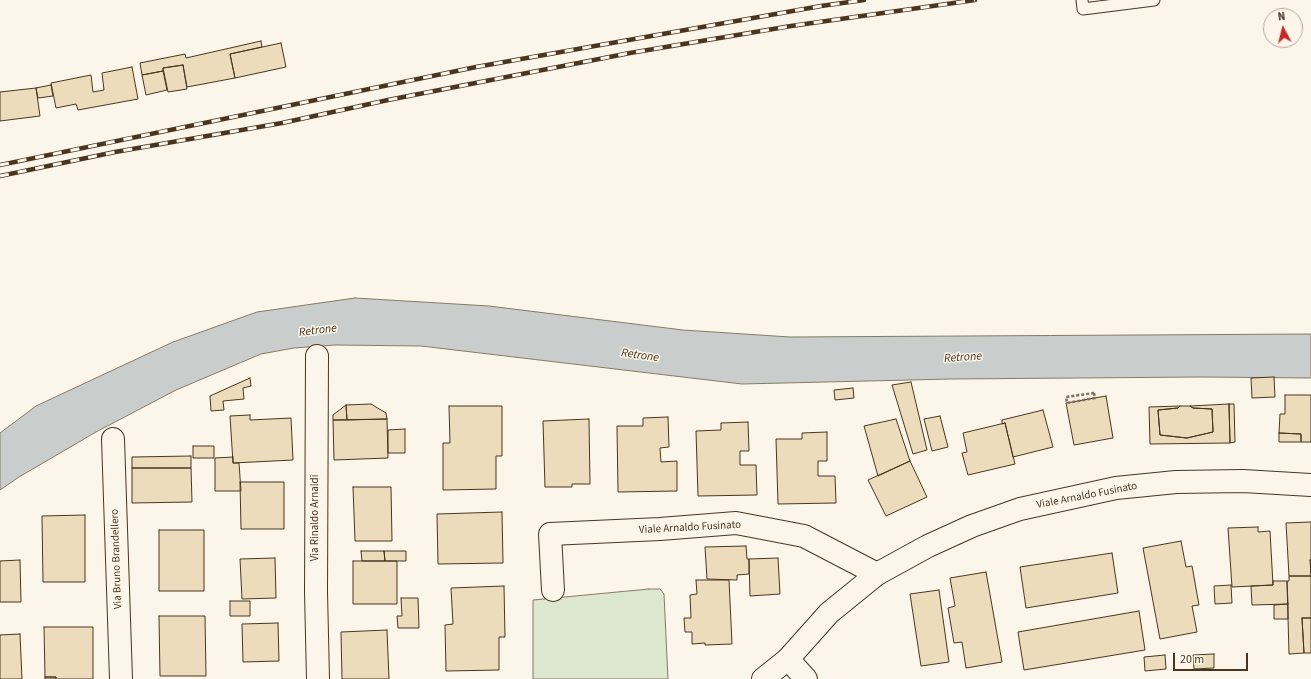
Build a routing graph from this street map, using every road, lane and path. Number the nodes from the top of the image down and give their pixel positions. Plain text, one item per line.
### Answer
1 (1082, 0) edge
2 (1154, 0) edge
3 (317, 356) dead end
4 (1066, 397) joint
5 (113, 439) dead end
6 (1311, 485) edge
7 (877, 574) junction
8 (553, 590) dead end
9 (788, 659) junction
10 (121, 679) edge
11 (318, 679) edge
12 (762, 679) edge
13 (806, 679) edge

1 - 2 lane
3 - 11 street, Via Rinaldo Arnaldi
4 - 4 path
5 - 10 street, Via Bruno Brandellero
6 - 7 street, Viale Arnaldo Fusinato
7 - 8 street, Viale Arnaldo Fusinato
7 - 9 street, Viale Arnaldo Fusinato
9 - 12 street, Viale Arnaldo Fusinato
9 - 13 street

